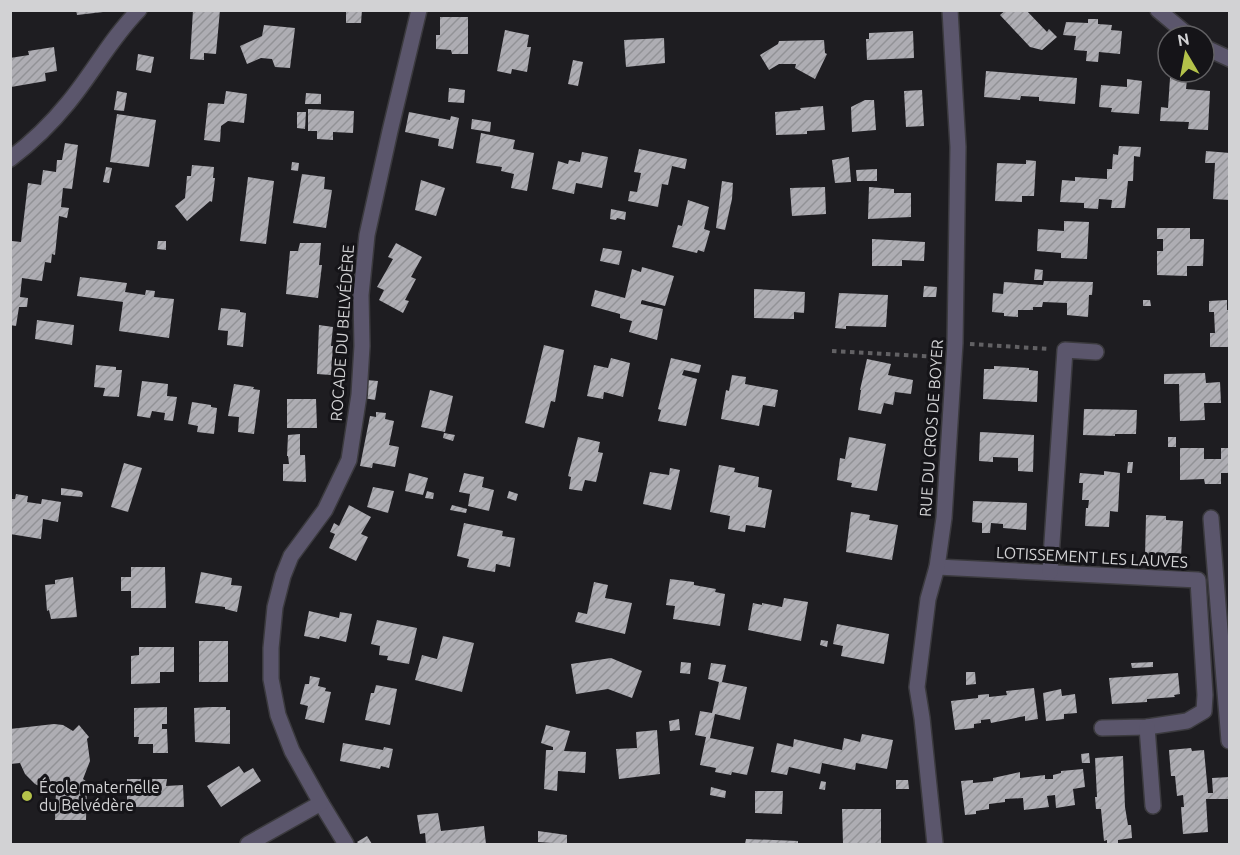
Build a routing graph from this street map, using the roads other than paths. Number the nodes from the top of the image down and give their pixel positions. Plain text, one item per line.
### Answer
1 (140, 10) edge
2 (420, 10) edge
3 (950, 10) edge
4 (1158, 10) edge
5 (1175, 24) edge
6 (1216, 53) edge
7 (1230, 59) edge
8 (10, 159) edge
9 (1096, 352) dead end
10 (1211, 518) dead end
11 (937, 567) junction
12 (1050, 572) junction
13 (1198, 580) junction
14 (1216, 580) junction
15 (1147, 727) junction
16 (1102, 728) dead end
17 (1229, 741) edge
18 (321, 803) junction
19 (1153, 806) dead end
20 (248, 844) edge
21 (346, 844) edge
22 (935, 844) edge

1 - 8 street
2 - 18 street, ROCADE DU BELVÉDÈRE
3 - 11 street, RUE DU CROS DE BOYER
4 - 5 street
6 - 7 street
9 - 12 street
10 - 14 street
11 - 12 street, LOTISSEMENT LES LAUVES
11 - 22 street, RUE DU CROS DE BOYER
12 - 13 street, LOTISSEMENT LES LAUVES
13 - 14 street
13 - 15 street, LOTISSEMENT LES LAUVES
14 - 17 street
15 - 16 street, LOTISSEMENT LES LAUVES
15 - 19 street
18 - 20 street
18 - 21 street, ROCADE DU BELVÉDÈRE

